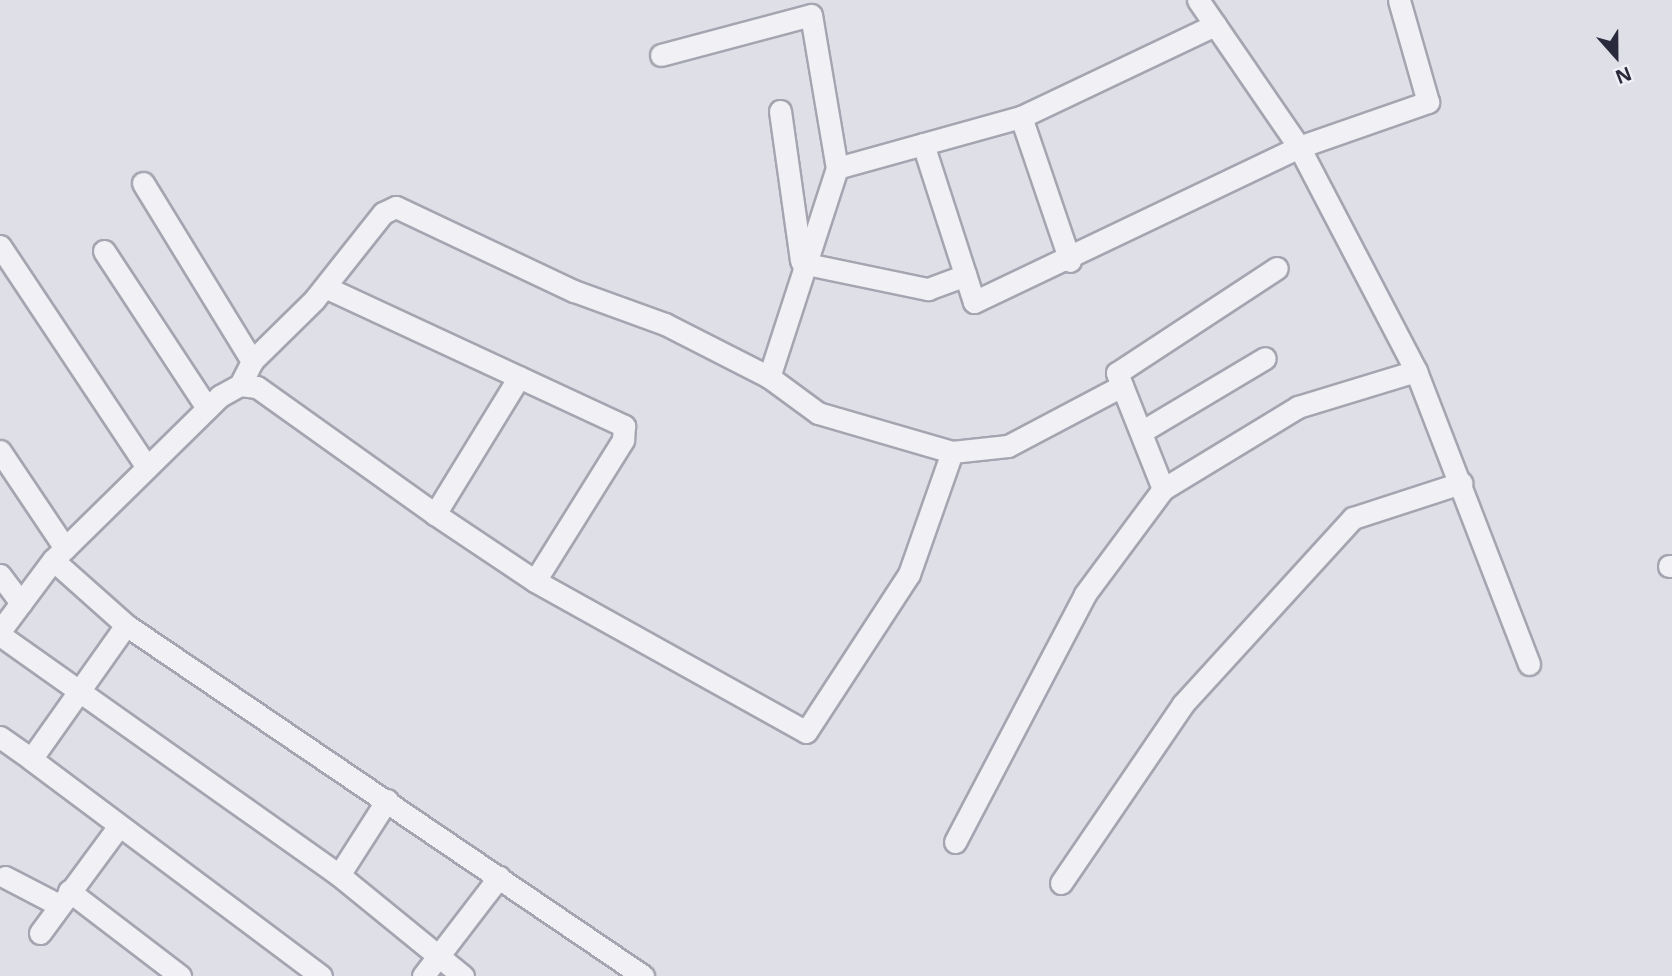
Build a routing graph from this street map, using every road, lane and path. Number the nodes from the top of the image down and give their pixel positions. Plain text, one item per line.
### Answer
1 (1198, 0) edge
2 (1399, 0) edge
3 (1215, 25) junction
4 (662, 55) dead end
5 (780, 111) dead end
6 (1021, 117) junction
7 (923, 144) junction
8 (1299, 147) junction
9 (837, 168) junction
10 (143, 183) dead end
11 (0, 246) edge
12 (104, 251) dead end
13 (1070, 261) junction
14 (802, 263) junction
15 (1277, 268) dead end
16 (966, 275) junction
17 (325, 287) junction
18 (1265, 358) dead end
19 (253, 361) junction
20 (1416, 370) junction
21 (519, 377) junction
22 (769, 377) junction
23 (240, 385) junction
24 (1122, 386) junction
25 (207, 408) junction
26 (1142, 432) junction
27 (0, 451) edge
28 (952, 452) junction
29 (147, 467) junction
30 (1461, 483) junction
31 (1163, 489) junction
32 (435, 514) junction
33 (59, 554) junction
34 (0, 575) edge
35 (535, 581) junction
36 (21, 603) junction
37 (126, 625) junction
38 (0, 633) edge
39 (1529, 664) dead end
40 (79, 691) junction
41 (0, 737) edge
42 (31, 759) junction
43 (387, 800) junction
44 (119, 826) junction
45 (956, 842) dead end
46 (339, 876) junction
47 (5, 877) dead end
48 (499, 877) junction
49 (1061, 883) dead end
50 (64, 898) junction
51 (40, 933) dead end
52 (436, 953) junction
53 (180, 976) edge
54 (321, 976) edge
55 (423, 976) edge
56 (463, 976) edge
57 (643, 976) edge

1 - 3 street
2 - 8 street
3 - 6 street
3 - 8 street
4 - 9 street
5 - 14 street
6 - 7 street
6 - 13 street
7 - 9 street
7 - 16 street
8 - 13 street
8 - 20 street
9 - 14 street
10 - 19 street
11 - 29 street
12 - 25 street
13 - 16 street
14 - 16 street
14 - 22 street
15 - 24 street
17 - 19 street
17 - 21 street
17 - 22 street
18 - 26 street
19 - 23 street
20 - 30 street
20 - 31 street
21 - 32 street
21 - 35 street
22 - 28 street
23 - 25 street
23 - 32 street
24 - 26 street
24 - 28 street
25 - 29 street
26 - 31 street
27 - 33 street
28 - 35 street
29 - 33 street
30 - 39 street
30 - 49 street
31 - 45 street
32 - 35 street
33 - 36 street
33 - 37 street
34 - 36 street
36 - 38 street
37 - 40 street
37 - 43 street
38 - 40 street
40 - 42 street
40 - 46 street
41 - 42 street
42 - 44 street
43 - 46 street
43 - 48 street
44 - 50 street
44 - 54 street
46 - 52 street
47 - 50 street
48 - 52 street
48 - 57 street
50 - 51 street
50 - 53 street
52 - 55 street
52 - 56 street

